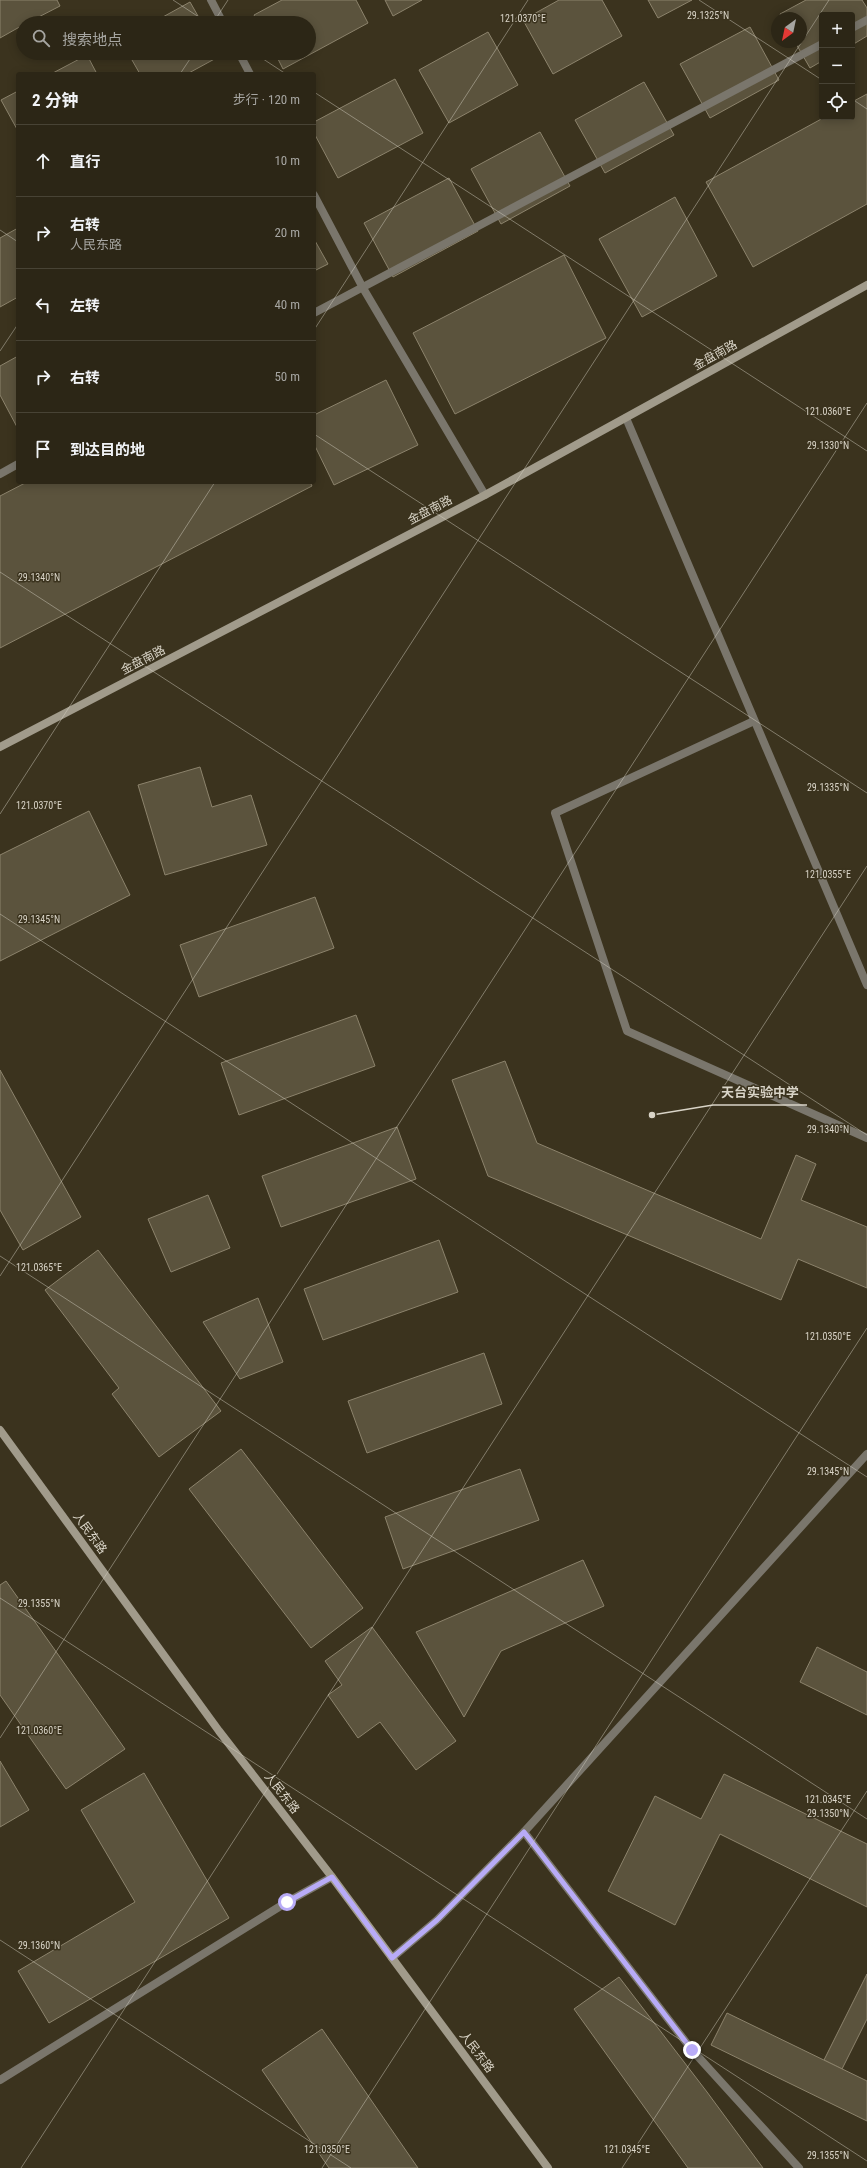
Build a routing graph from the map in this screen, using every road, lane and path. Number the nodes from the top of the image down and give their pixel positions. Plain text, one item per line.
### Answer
1 (211, 0) edge
2 (219, 16) edge
3 (867, 20) edge
4 (855, 26) edge
5 (819, 46) edge
6 (243, 60) edge
7 (249, 72) edge
8 (316, 199) edge
9 (867, 286) edge
10 (363, 288) junction
11 (316, 312) edge
12 (626, 418) junction
13 (16, 465) edge
14 (0, 474) edge
15 (485, 496) junction
16 (754, 721) junction
17 (0, 747) edge
18 (867, 985) edge
19 (867, 1138) edge
20 (0, 1430) edge
21 (867, 1454) edge
22 (524, 1832) junction
23 (332, 1877) junction
24 (392, 1958) junction
25 (0, 2080) edge
26 (548, 2168) edge
27 (799, 2168) edge

1 - 2 street
3 - 4 street
5 - 10 street
6 - 7 street
8 - 10 street
9 - 12 main road, 金盘南路
10 - 11 street
10 - 15 street
12 - 15 main road, 金盘南路
12 - 16 street
13 - 14 street
15 - 17 main road, 金盘南路
16 - 18 street
16 - 19 street
20 - 23 main road, 人民东路
21 - 22 street
22 - 24 street
22 - 27 street
23 - 24 main road, 人民东路
23 - 25 street
24 - 26 main road, 人民东路

